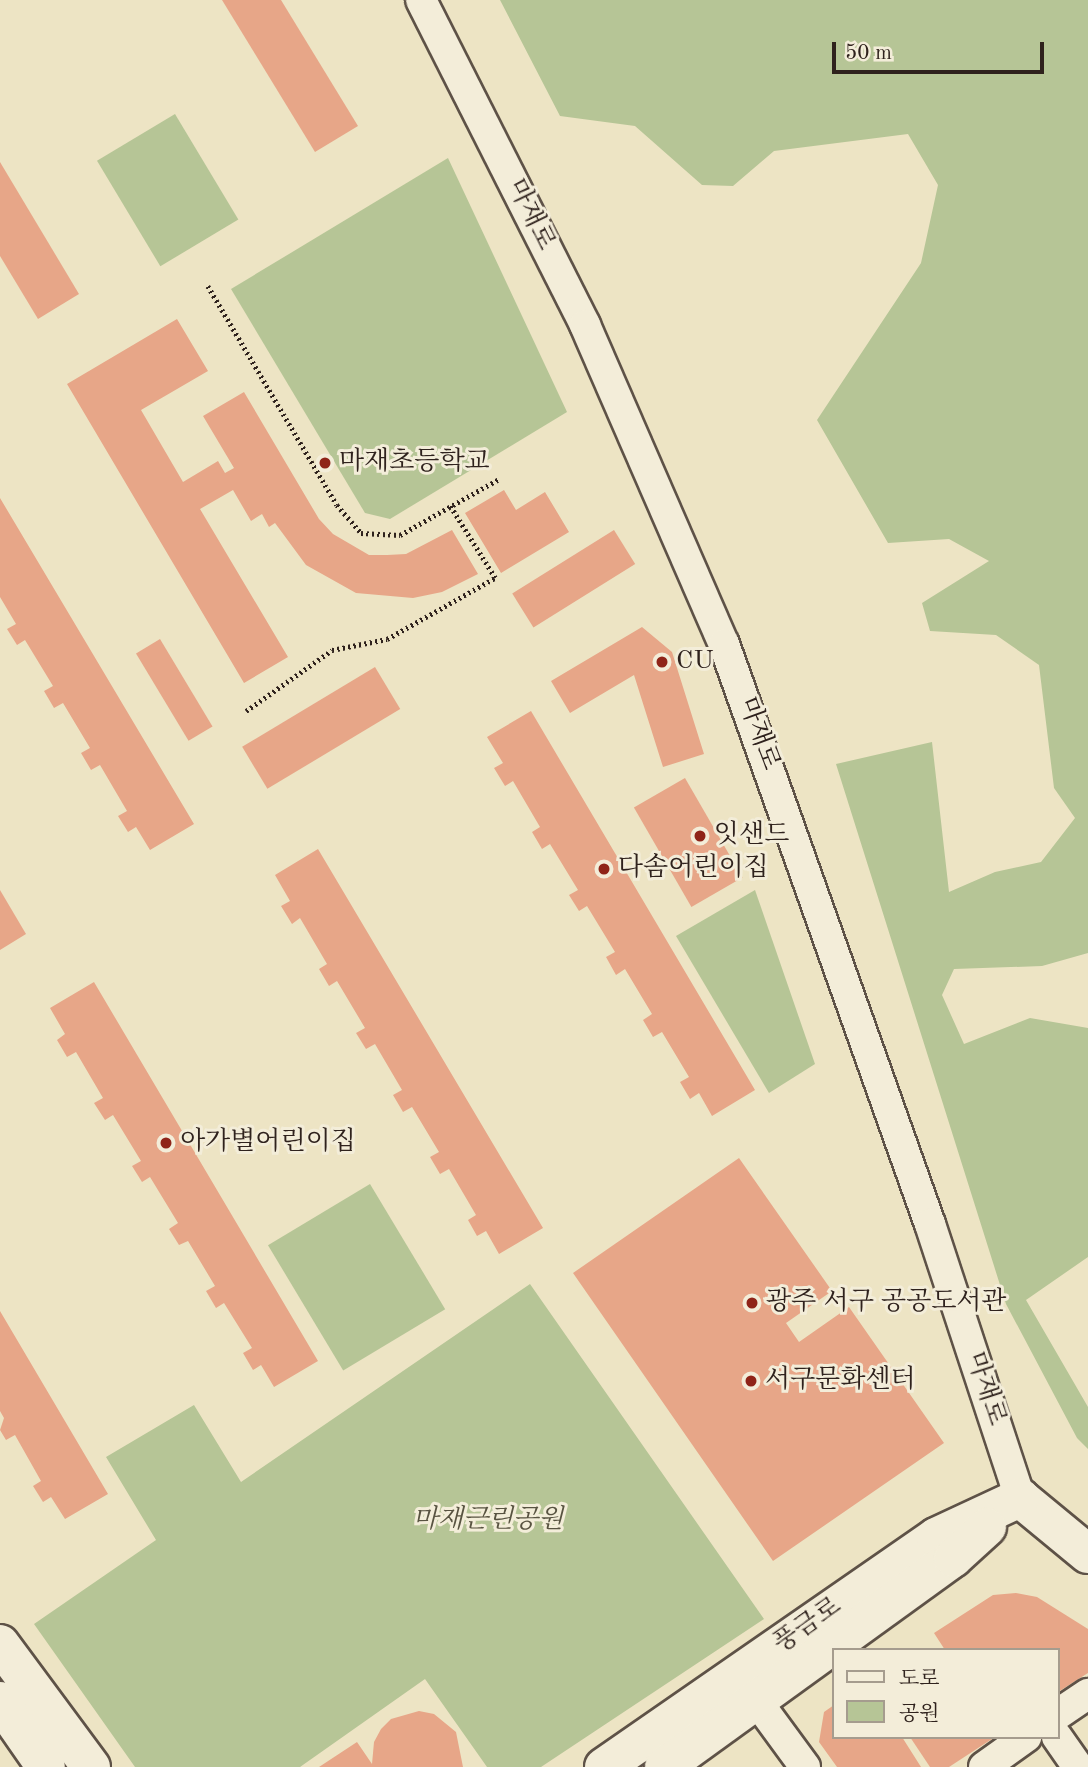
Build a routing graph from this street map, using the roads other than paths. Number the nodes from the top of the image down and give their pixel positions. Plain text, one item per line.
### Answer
1 (421, 0) edge
2 (1020, 1498) junction
3 (1088, 1553) edge
4 (0, 1644) edge
5 (1088, 1694) edge
6 (756, 1700) junction
7 (0, 1701) edge
8 (1060, 1713) edge
9 (1023, 1739) edge
10 (1058, 1739) edge
11 (46, 1767) edge
12 (91, 1767) edge
13 (604, 1767) edge
14 (664, 1767) edge
15 (805, 1767) edge
16 (984, 1767) edge
17 (1078, 1767) edge

1 - 2 street, 마재로
2 - 3 street
2 - 6 street, 풍금로
2 - 13 street, 풍금로
4 - 12 street
5 - 8 street
6 - 14 street, 풍금로
6 - 15 street
7 - 11 street
9 - 16 street
10 - 17 street

